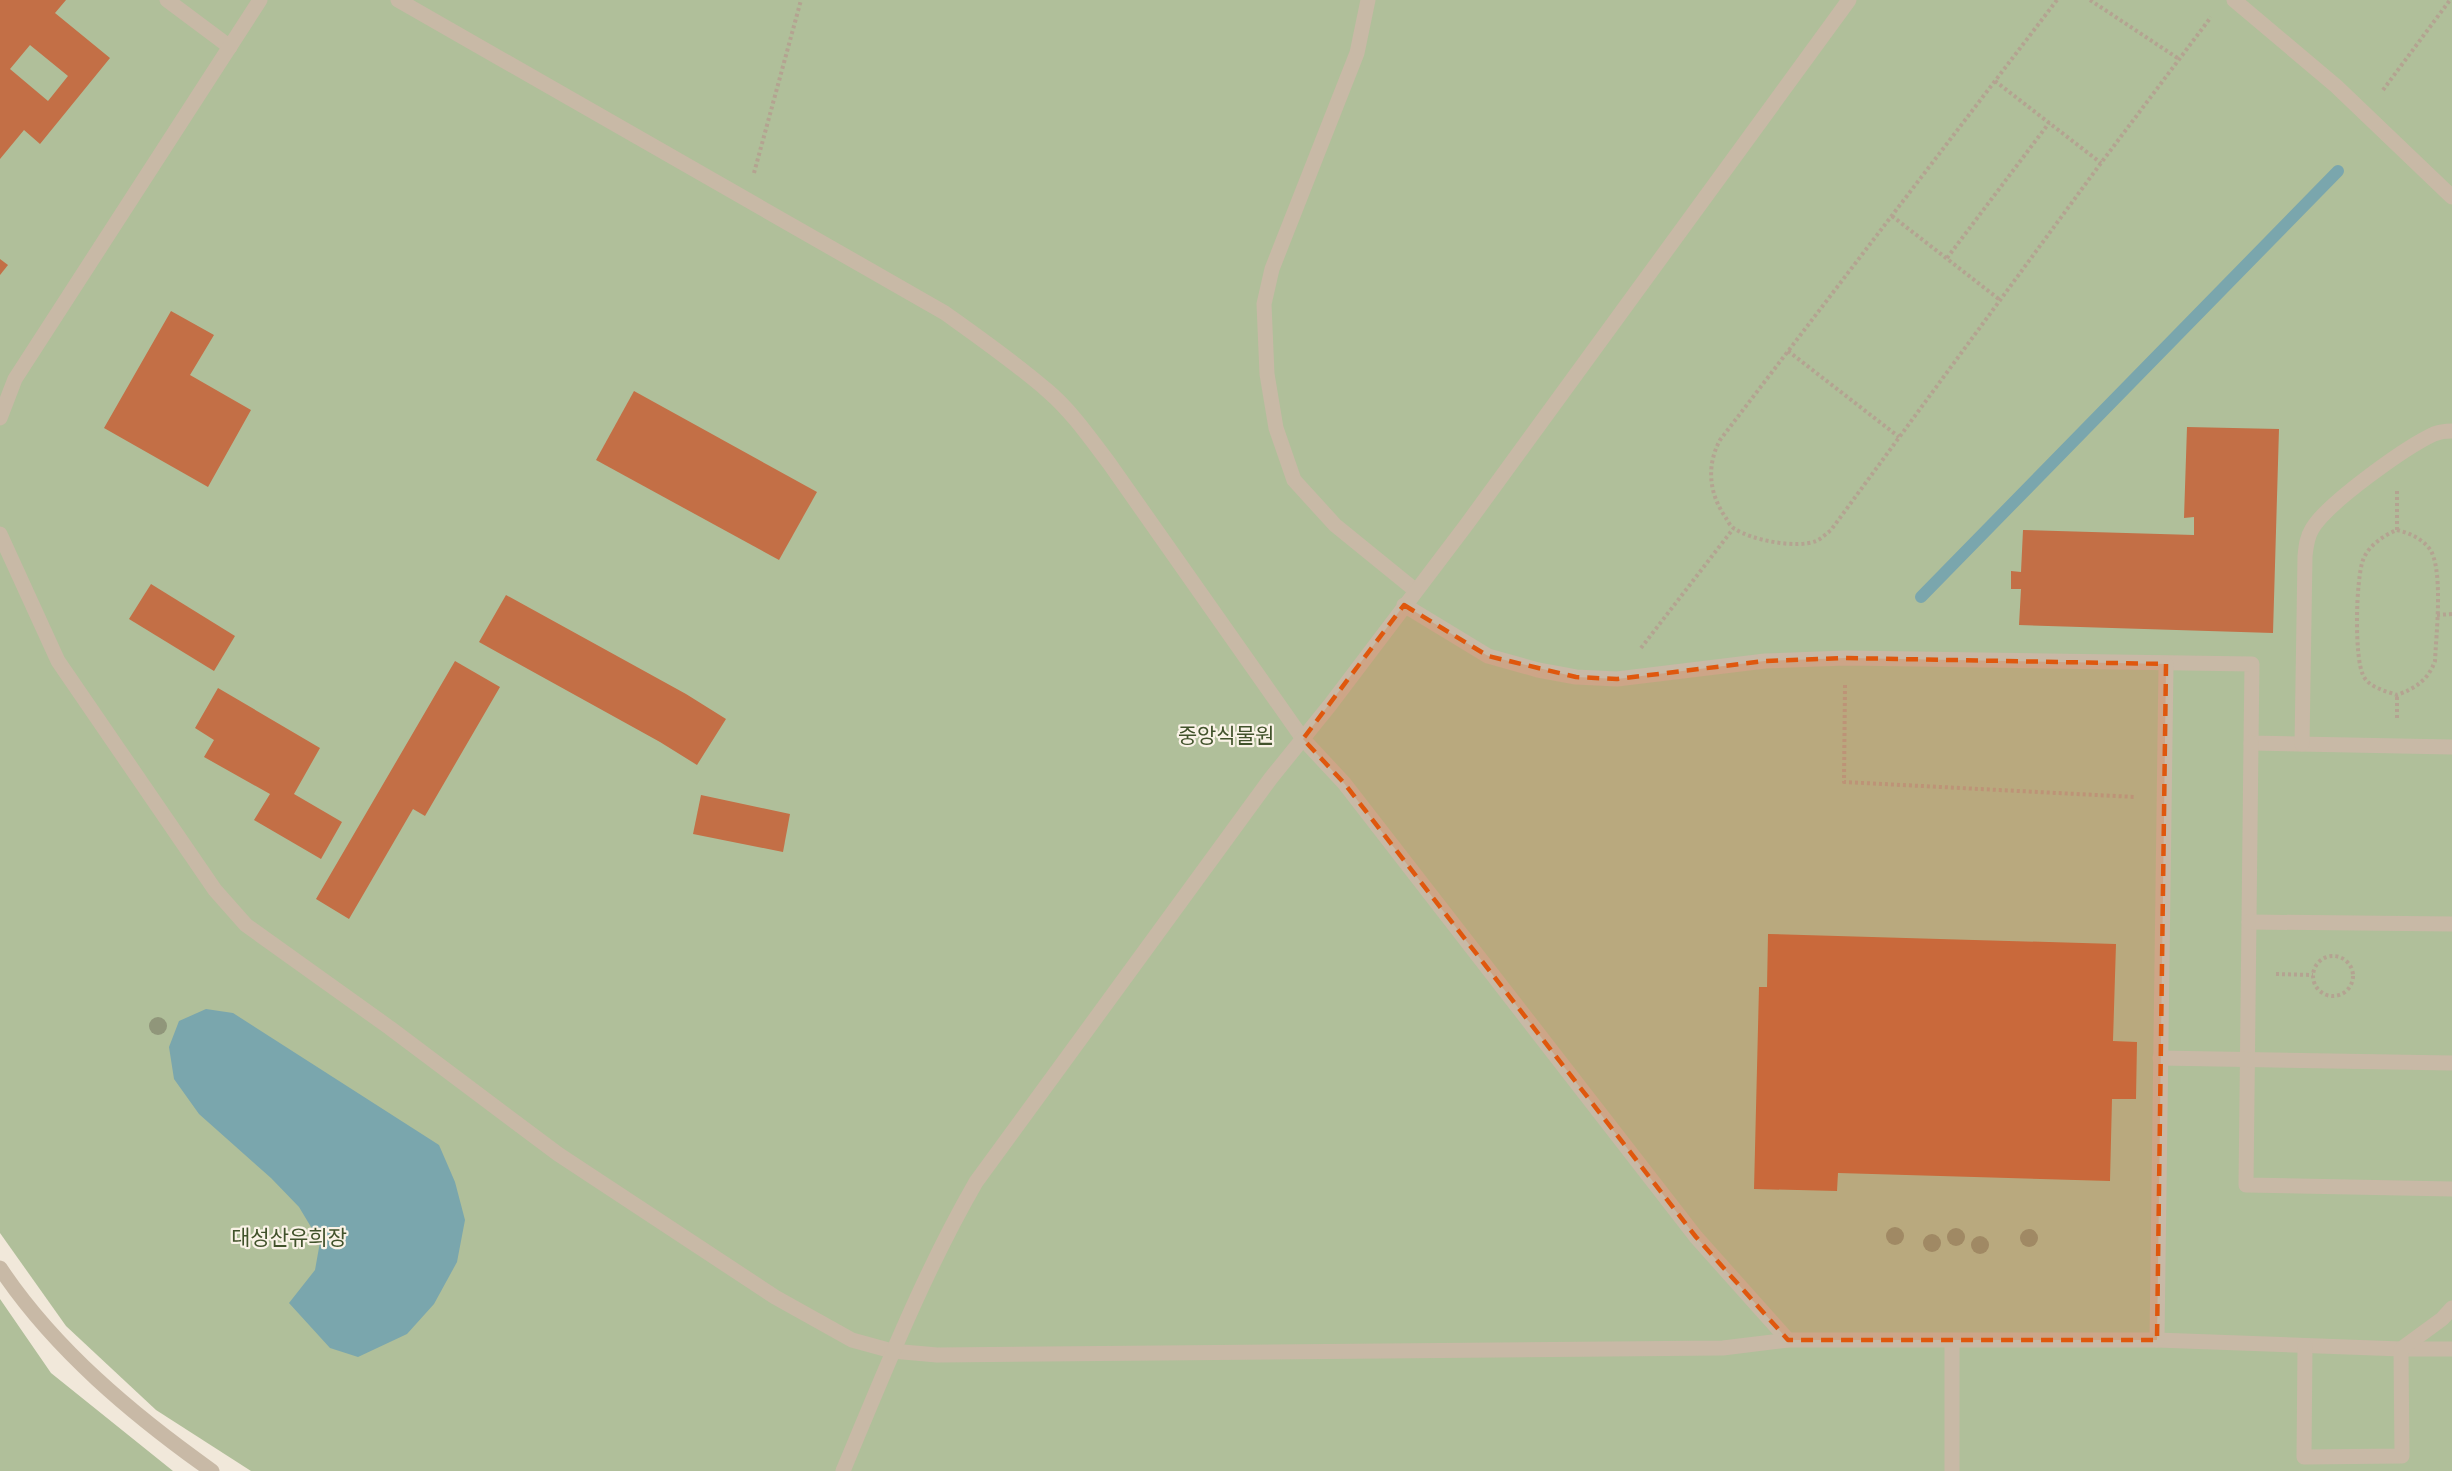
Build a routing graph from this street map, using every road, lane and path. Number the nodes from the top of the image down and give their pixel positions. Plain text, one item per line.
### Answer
1 (167, 0) edge
2 (260, 0) edge
3 (398, 0) edge
4 (801, 0) edge
5 (1368, 0) edge
6 (1849, 0) edge
7 (2057, 0) edge
8 (2090, 0) edge
9 (2234, 0) edge
10 (2450, 0) edge
11 (2218, 9) dead end
12 (230, 46) junction
13 (2179, 59) junction
14 (1995, 81) junction
15 (2364, 115) junction
16 (2049, 123) junction
17 (2101, 163) junction
18 (2452, 197) edge
19 (747, 200) junction
20 (1892, 216) junction
21 (1947, 258) junction
22 (2000, 300) junction
23 (1788, 351) junction
24 (0, 418) edge
25 (2452, 431) edge
26 (1899, 437) junction
27 (1733, 529) junction
28 (0, 534) edge
29 (1415, 590) junction
30 (1404, 605) junction
31 (2452, 614) edge
32 (2437, 615) junction
33 (1846, 658) junction
34 (2166, 663) junction
35 (1617, 679) junction
36 (1303, 739) junction
37 (2251, 743) junction
38 (2302, 744) junction
39 (2452, 747) edge
40 (2163, 798) junction
41 (2249, 922) junction
42 (2452, 924) edge
43 (2248, 973) junction
44 (2313, 975) junction
45 (2160, 1058) junction
46 (2248, 1060) junction
47 (2452, 1063) edge
48 (2452, 1189) edge
49 (0, 1268) edge
50 (2452, 1308) edge
51 (1788, 1340) junction
52 (2157, 1340) junction
53 (1952, 1341) junction
54 (2306, 1346) junction
55 (2401, 1349) junction
56 (2452, 1349) edge
57 (892, 1351) junction
58 (212, 1471) edge
59 (843, 1471) edge
60 (1952, 1471) edge

1 - 12 street
2 - 12 street
3 - 19 street
4 - 19 path
5 - 29 street
6 - 29 street
7 - 14 path
8 - 13 path
9 - 15 street
10 - 15 path
11 - 13 path
12 - 24 street
13 - 17 path
14 - 16 path
14 - 20 path
15 - 18 street
16 - 17 path
16 - 21 path
17 - 22 path
19 - 36 street
20 - 21 path
20 - 23 path
21 - 22 path
22 - 26 path
23 - 26 path
23 - 27 path
25 - 38 street
26 - 27 path
27 - 35 path
28 - 57 street
29 - 30 street
30 - 35 street
30 - 36 street
31 - 32 path
32 - 32 path
33 - 34 street
33 - 35 street
33 - 40 path
34 - 37 street
34 - 40 street
36 - 51 street
36 - 57 street
37 - 38 street
37 - 41 street
38 - 39 street
40 - 45 street
41 - 42 street
41 - 43 street
43 - 44 path
43 - 46 street
44 - 44 path
45 - 46 street
45 - 52 street
46 - 47 street
46 - 48 street
49 - 58 street
50 - 55 street
51 - 53 street
51 - 57 street
52 - 53 street
52 - 54 street
53 - 60 street
54 - 55 street
54 - 55 street
55 - 56 street
57 - 59 street

